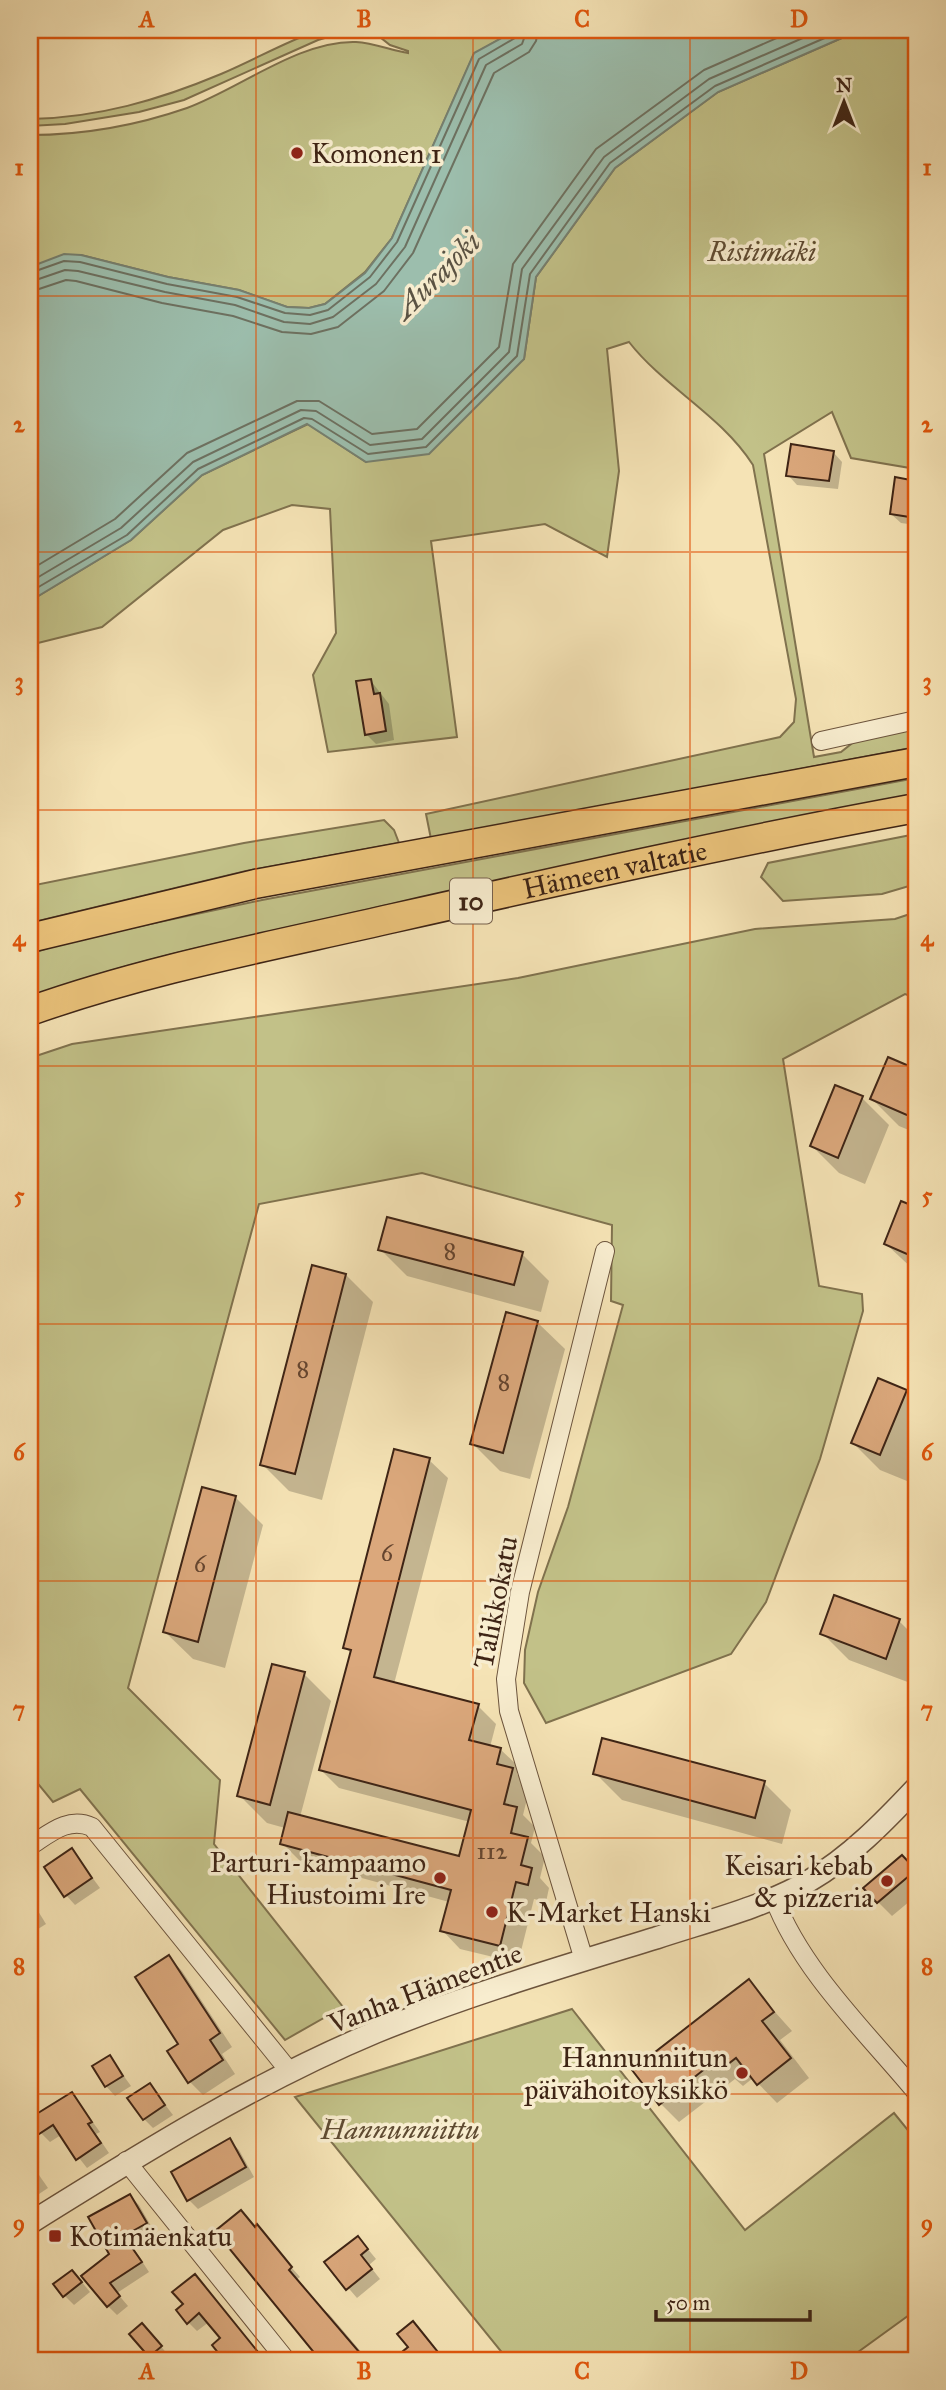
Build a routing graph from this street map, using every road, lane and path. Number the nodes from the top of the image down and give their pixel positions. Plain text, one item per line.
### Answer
1 (916, 720) edge
2 (821, 741) dead end
3 (916, 762) edge
4 (916, 808) edge
5 (30, 938) edge
6 (30, 1011) edge
7 (605, 1251) dead end
8 (916, 1787) edge
9 (30, 1846) edge
10 (774, 1898) junction
11 (584, 1960) junction
12 (290, 2071) junction
13 (916, 2092) edge
14 (126, 2161) junction
15 (30, 2223) edge
16 (286, 2360) edge

1 - 2 street
3 - 5 highway, Hämeen valtatie / 10
4 - 6 highway, Hämeen valtatie / 10
7 - 11 street, Talikkokatu
8 - 10 street, Vanha Hämeentie
9 - 12 street
10 - 11 street, Vanha Hämeentie
10 - 13 street
11 - 12 street, Vanha Hämeentie
12 - 14 street, Vanha Hämeentie
14 - 15 street, Vanha Hämeentie
14 - 16 street

